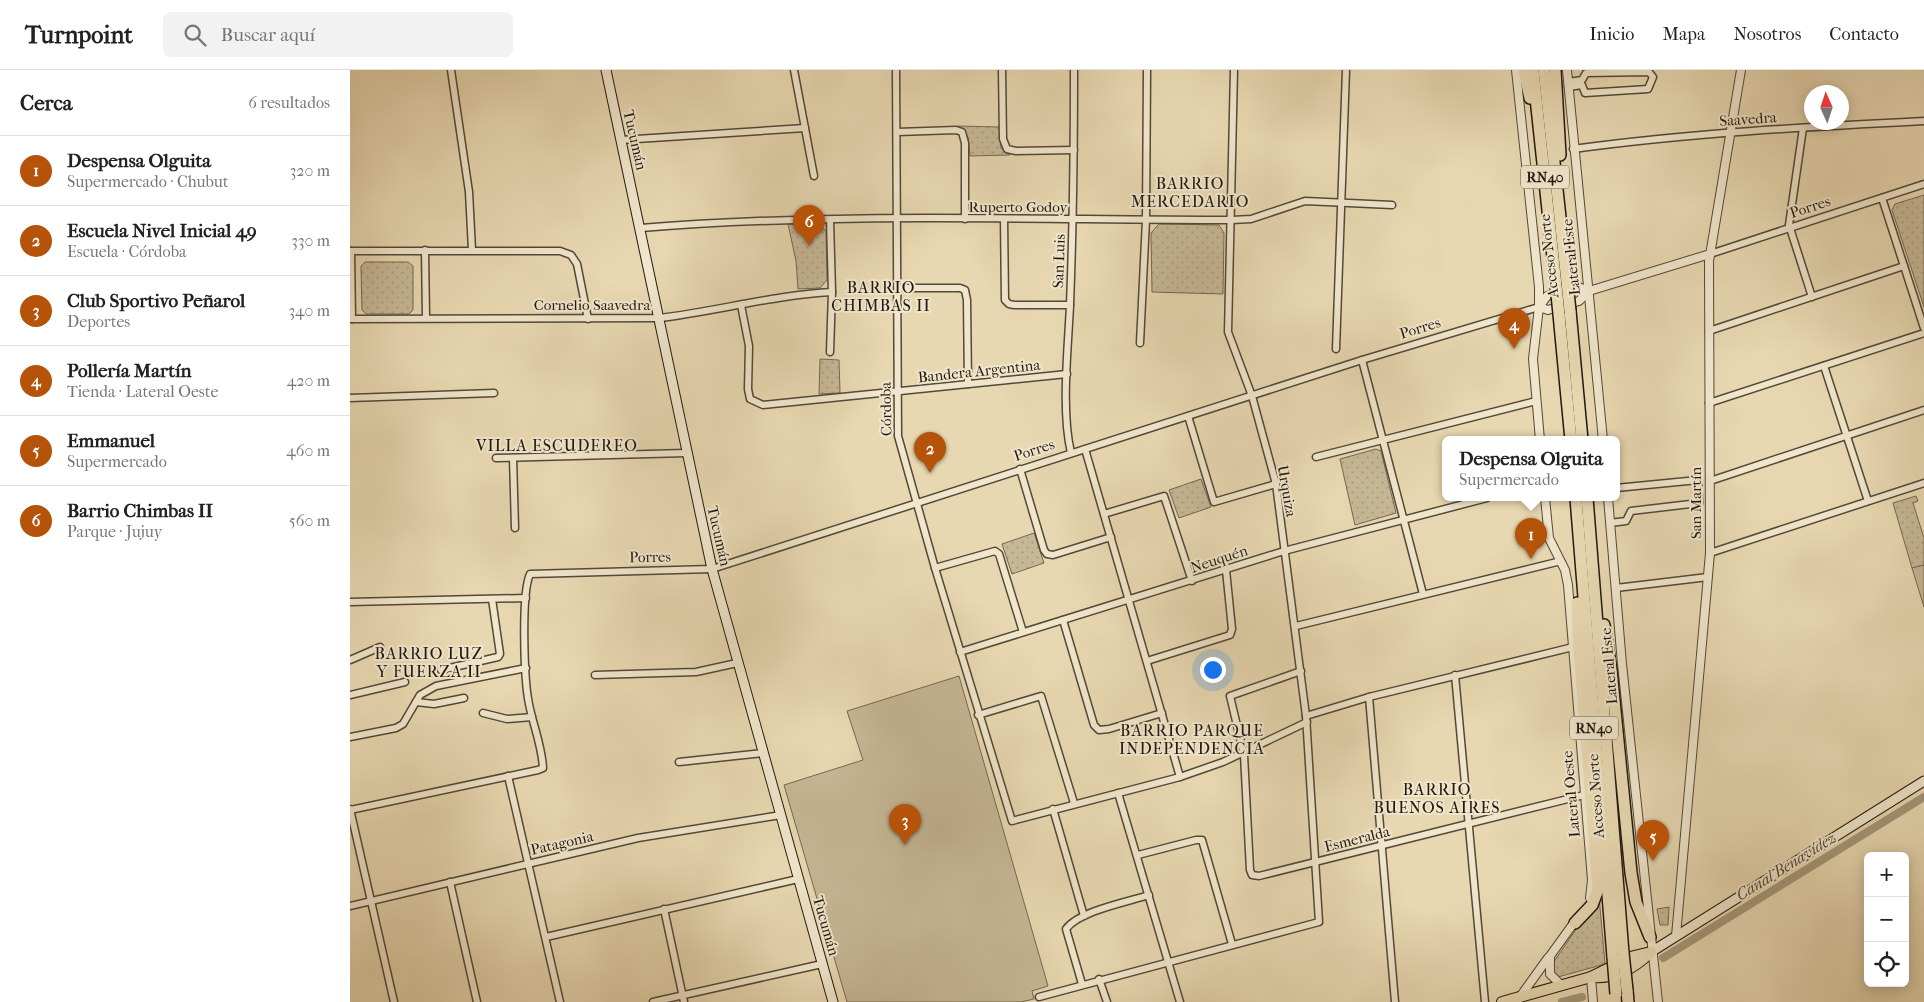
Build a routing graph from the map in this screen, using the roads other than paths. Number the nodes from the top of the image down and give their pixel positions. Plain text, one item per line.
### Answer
1 (451, 70) edge
2 (606, 70) edge
3 (794, 70) edge
4 (896, 70) edge
5 (1002, 70) edge
6 (1074, 70) edge
7 (1147, 70) edge
8 (1234, 70) edge
9 (1346, 70) edge
10 (1516, 70) edge
11 (1524, 70) edge
12 (1533, 70) edge
13 (1544, 70) edge
14 (1555, 70) edge
15 (1567, 70) edge
16 (1741, 70) edge
17 (1568, 84) junction
18 (1924, 121) edge
19 (804, 128) junction
20 (1802, 128) junction
21 (897, 132) junction
22 (1731, 132) junction
23 (621, 140) junction
24 (1573, 149) junction
25 (1074, 150) junction
26 (814, 176) dead end
27 (1924, 184) edge
28 (1547, 191) junction
29 (1882, 198) junction
30 (1341, 202) junction
31 (1392, 205) dead end
32 (897, 219) junction
33 (965, 219) junction
34 (1004, 219) junction
35 (830, 220) junction
36 (1072, 220) junction
37 (1146, 220) junction
38 (1232, 220) junction
39 (1562, 227) junction
40 (641, 228) junction
41 (1790, 228) junction
42 (425, 250) junction
43 (472, 250) junction
44 (351, 251) edge
45 (1710, 254) junction
46 (1904, 266) junction
47 (1562, 283) junction
48 (898, 288) junction
49 (1589, 291) junction
50 (832, 292) junction
51 (1812, 297) junction
52 (741, 305) junction
53 (1070, 305) junction
54 (1539, 307) junction
55 (1565, 313) junction
56 (426, 317) junction
57 (660, 318) junction
58 (351, 319) edge
59 (588, 319) junction
60 (1924, 328) edge
61 (1709, 331) junction
62 (1924, 333) edge
63 (1140, 343) dead end
64 (1336, 349) dead end
65 (830, 352) dead end
66 (1362, 360) junction
67 (1824, 366) junction
68 (1067, 374) junction
69 (968, 384) junction
70 (898, 391) junction
71 (494, 393) dead end
72 (1252, 396) junction
73 (350, 398) edge
74 (1536, 400) junction
75 (1709, 403) junction
76 (1924, 410) edge
77 (1188, 416) junction
78 (1846, 435) junction
79 (1540, 436) edge
80 (1570, 436) edge
81 (1581, 436) edge
82 (1603, 436) edge
83 (1384, 439) junction
84 (1085, 449) junction
85 (686, 453) junction
86 (1072, 453) junction
87 (1316, 457) dead end
88 (496, 458) dead end
89 (513, 458) junction
90 (1020, 469) junction
91 (1710, 480) junction
92 (1924, 483) edge
93 (1276, 484) junction
94 (1620, 488) edge
95 (1475, 501) edge
96 (1545, 501) edge
97 (1576, 501) edge
98 (1587, 501) edge
99 (1608, 501) edge
100 (1868, 501) junction
101 (916, 502) junction
102 (1104, 514) junction
103 (1403, 519) junction
104 (1610, 523) junction
105 (515, 528) dead end
106 (1579, 536) junction
107 (1111, 537) junction
108 (1284, 551) junction
109 (1710, 552) junction
110 (1561, 561) junction
111 (935, 568) junction
112 (712, 569) junction
113 (1226, 570) junction
114 (1594, 576) junction
115 (1708, 578) junction
116 (1192, 581) junction
117 (1616, 588) junction
118 (1423, 594) junction
119 (526, 598) junction
120 (492, 599) junction
121 (1129, 600) junction
122 (350, 602) edge
123 (1063, 620) junction
124 (1296, 626) junction
125 (1023, 632) junction
126 (380, 647) dead end
127 (1572, 647) junction
128 (960, 652) junction
129 (350, 660) edge
130 (1147, 661) junction
131 (737, 663) junction
132 (526, 668) junction
133 (441, 670) dead end
134 (1301, 671) junction
135 (1455, 675) junction
136 (595, 676) dead end
137 (405, 682) dead end
138 (350, 695) edge
139 (1369, 697) junction
140 (464, 698) dead end
141 (416, 702) junction
142 (483, 713) dead end
143 (1162, 713) junction
144 (978, 715) junction
145 (532, 717) junction
146 (1306, 719) junction
147 (350, 737) edge
148 (1243, 752) junction
149 (763, 753) junction
150 (679, 762) dead end
151 (508, 776) junction
152 (1180, 776) junction
153 (1924, 781) edge
154 (1118, 793) junction
155 (1584, 795) junction
156 (1074, 804) junction
157 (350, 809) edge
158 (1053, 809) junction
159 (781, 815) junction
160 (1468, 824) junction
161 (1382, 846) junction
162 (1138, 855) junction
163 (1315, 863) junction
164 (529, 864) junction
165 (798, 879) junction
166 (450, 882) junction
167 (1149, 895) junction
168 (371, 901) junction
169 (350, 906) edge
170 (664, 909) junction
171 (1084, 916) junction
172 (1574, 923) junction
173 (1676, 936) junction
174 (546, 937) junction
175 (1650, 937) junction
176 (1232, 944) junction
177 (1651, 952) junction
178 (1618, 955) junction
179 (1550, 956) junction
180 (1168, 961) junction
181 (822, 964) junction
182 (1591, 976) junction
183 (1100, 979) junction
184 (1082, 984) junction
185 (1561, 985) junction
186 (1039, 997) dead end
187 (1520, 997) junction
188 (1617, 998) edge
189 (683, 999) edge
190 (394, 1002) edge
191 (477, 1002) edge
192 (560, 1002) edge
193 (653, 1002) edge
194 (833, 1002) edge
195 (1107, 1002) edge
196 (1180, 1002) edge
197 (1395, 1002) edge
198 (1485, 1002) edge
199 (1502, 1002) edge
200 (1593, 1002) edge
201 (1628, 1002) edge
202 (1658, 1002) edge

1 - 43 street
2 - 23 main road, Tucumán
3 - 19 street
4 - 21 street, Córdoba
5 - 25 street
6 - 25 street, San Luis
7 - 37 street
8 - 38 street, Urquiza
9 - 30 street
10 - 54 street
11 - 28 highway
12 - 28 highway, Acceso Norte / RN40
13 - 39 highway, Acceso Norte / RN40
14 - 39 highway
15 - 17 street, Lateral Este
16 - 22 street, San Martín
17 - 17 street
17 - 24 street, Lateral Este
18 - 20 street, Saavedra
19 - 23 street
19 - 26 street
20 - 22 street, Saavedra
20 - 41 street
21 - 32 street, Córdoba
21 - 33 street
22 - 24 street, Saavedra
22 - 45 street, San Martín
23 - 40 main road, Tucumán
24 - 49 street, Lateral Este
25 - 36 street, San Luis
27 - 29 street, Porres
28 - 47 highway, Acceso Norte / RN40
29 - 41 street, Porres
29 - 46 street
30 - 31 street, Ruperto Godoy
30 - 38 street, Ruperto Godoy
30 - 64 street
32 - 33 street, Ruperto Godoy
32 - 35 street, Ruperto Godoy
32 - 48 street, Córdoba
33 - 34 street, Ruperto Godoy
34 - 36 street, Ruperto Godoy
34 - 53 street
35 - 40 street, Ruperto Godoy
35 - 50 street
36 - 37 street, Ruperto Godoy
36 - 53 street, San Luis
37 - 38 street, Ruperto Godoy
37 - 63 street
38 - 72 street, Urquiza
39 - 47 highway, Acceso Norte / RN40
40 - 57 main road, Tucumán
41 - 45 street, Porres
41 - 51 street
42 - 43 street
42 - 44 street
42 - 56 street
43 - 59 street
44 - 58 street
45 - 49 street, Porres
45 - 61 street, San Martín
46 - 51 street
46 - 60 street
47 - 55 highway, Acceso Norte / RN40, bridge
48 - 69 street
48 - 70 street, Córdoba
49 - 54 street, Porres
49 - 54 street, Porres
49 - 82 street, Lateral Este
50 - 52 street, Cornelio Saavedra
50 - 65 street
51 - 61 street
52 - 57 street, Cornelio Saavedra
52 - 70 street, Bandera Argentina
53 - 68 street, San Luis
54 - 66 street, Porres
54 - 74 street
55 - 80 highway, Acceso Norte / RN40
55 - 81 highway, Acceso Norte / RN40
56 - 58 street, Cornelio Saavedra
56 - 59 street, Cornelio Saavedra
57 - 59 street, Cornelio Saavedra
57 - 85 main road, Tucumán
61 - 75 street, San Martín
62 - 67 street
66 - 72 street, Porres
66 - 83 street
67 - 75 street
67 - 78 street
68 - 69 street, Bandera Argentina
68 - 86 street, San Luis
69 - 70 street, Bandera Argentina
70 - 101 street, Córdoba
71 - 73 street
72 - 77 street, Porres
72 - 93 street, Urquiza
74 - 79 street
74 - 83 street
75 - 91 street, San Martín
76 - 78 street
77 - 84 street, Porres
77 - 93 street
78 - 91 street
78 - 100 street
83 - 87 street
83 - 103 street
84 - 86 street, Porres
84 - 102 street
85 - 89 street
85 - 112 main road, Tucumán
86 - 90 street, Porres
88 - 89 street
89 - 105 street
90 - 101 street, Porres
90 - 107 street
91 - 109 street, San Martín
92 - 100 street
93 - 108 street, Urquiza
94 - 104 street
95 - 103 street, Neuquén
96 - 110 street, Lateral Oeste
97 - 106 highway, Acceso Norte / RN40
98 - 114 highway, Acceso Norte / RN40
99 - 104 street, Lateral Este
100 - 109 street
101 - 111 street, Córdoba
101 - 112 street, Porres
102 - 107 street
102 - 116 street
103 - 108 street, Neuquén
103 - 118 street
104 - 117 street, Lateral Este
106 - 172 highway
106 - 178 highway, Acceso Norte / RN40
107 - 121 street
108 - 113 street, Neuquén
108 - 124 street, Urquiza
109 - 115 street, San Martín
110 - 118 street
110 - 127 street, Lateral Oeste
111 - 125 street
111 - 128 street, Córdoba
112 - 119 street, Porres
112 - 131 main road, Tucumán
113 - 116 street, Neuquén
113 - 130 street
114 - 175 highway
114 - 178 highway, Acceso Norte / RN40
115 - 117 street
115 - 173 street, San Martín
116 - 121 street, Neuquén
117 - 175 street, Lateral Este
118 - 124 street
119 - 120 street
119 - 132 street
120 - 122 street
120 - 133 street
121 - 123 street, Neuquén
121 - 130 street
123 - 125 street, Neuquén
123 - 143 street
124 - 134 street, Urquiza
125 - 128 street, Neuquén
126 - 129 street
127 - 135 street
127 - 155 street, Lateral Oeste
128 - 144 street, Córdoba
130 - 143 street
131 - 136 street
131 - 149 main road, Tucumán
132 - 141 street
132 - 145 street
134 - 146 street, Urquiza
134 - 148 street
135 - 139 street
135 - 160 street
137 - 138 street
139 - 146 street
139 - 161 street
140 - 141 street
141 - 147 street
142 - 145 street
143 - 152 street
144 - 156 street
144 - 158 street, Córdoba
145 - 151 street
146 - 148 street
146 - 163 street, Urquiza
148 - 152 street
148 - 163 street, Esmeralda
149 - 150 street
149 - 159 main road, Tucumán
151 - 157 street
151 - 164 street
152 - 154 street
153 - 173 main road
154 - 156 street
154 - 162 street
155 - 160 street, Esmeralda
155 - 172 street, Lateral Oeste
156 - 158 street
157 - 168 street
158 - 171 street
159 - 164 street, Patagonia
159 - 165 main road, Tucumán
160 - 161 street, Esmeralda
160 - 198 street
161 - 163 street, Esmeralda
161 - 197 street
162 - 167 street
162 - 176 street
163 - 176 street, Urquiza
164 - 166 street, Patagonia
164 - 174 street
165 - 170 street
165 - 181 main road, Tucumán
166 - 168 street, Patagonia
166 - 191 street
167 - 171 street
167 - 180 street
168 - 169 street, Patagonia
168 - 190 street
170 - 174 street
170 - 189 street
171 - 184 street
172 - 179 street, Lateral Oeste
173 - 177 main road
174 - 192 street
175 - 177 street, Lateral Este
176 - 180 street
177 - 182 main road
177 - 202 street, Lateral Este
178 - 188 highway, Acceso Norte / RN40, bridge
178 - 201 highway, Acceso Norte / RN40, bridge
179 - 185 street
179 - 187 street, Lateral Oeste
180 - 183 street
180 - 196 street
181 - 189 street
181 - 194 main road, Tucumán
182 - 185 main road
182 - 200 street
183 - 184 street
183 - 195 street
184 - 186 street
185 - 187 main road
187 - 199 main road
189 - 193 street

